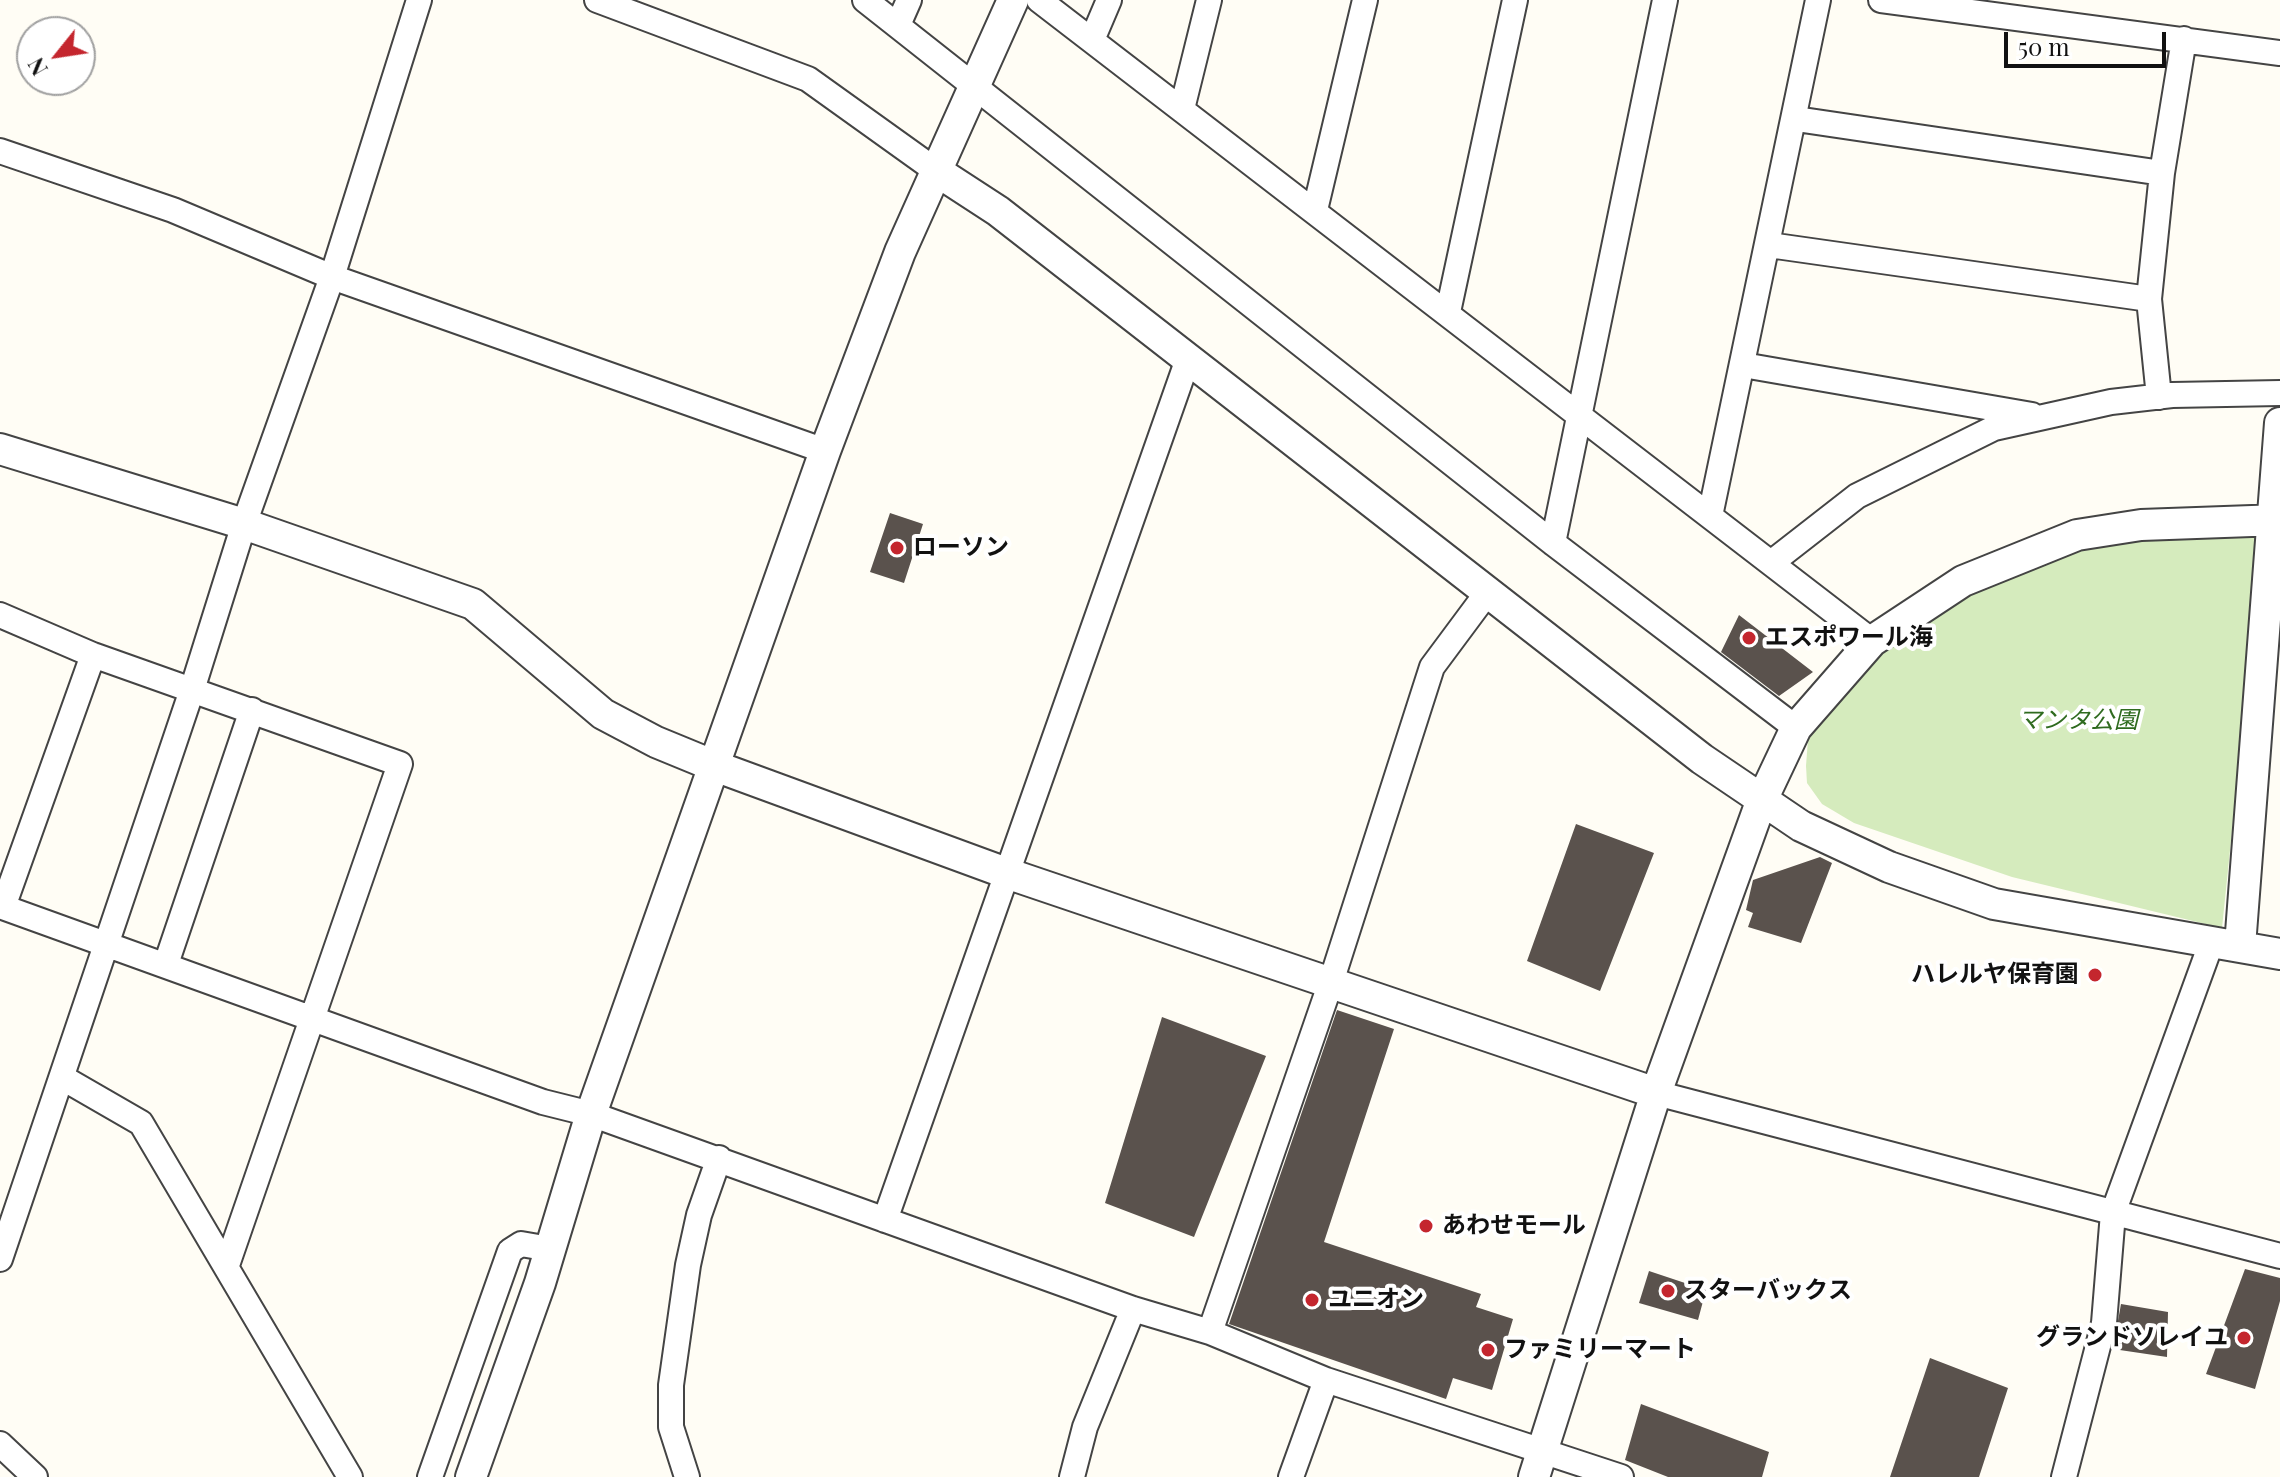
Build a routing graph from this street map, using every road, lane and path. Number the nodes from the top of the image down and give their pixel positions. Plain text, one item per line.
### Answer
1 (419, 0) edge
2 (597, 0) edge
3 (865, 0) edge
4 (909, 0) edge
5 (1013, 0) edge
6 (1039, 0) edge
7 (1109, 0) edge
8 (1209, 0) edge
9 (1365, 0) edge
10 (1515, 0) edge
11 (1665, 0) edge
12 (1818, 0) edge
13 (1881, 0) edge
14 (898, 25) junction
15 (2184, 39) junction
16 (1092, 40) junction
17 (2280, 53) edge
18 (974, 85) junction
19 (1182, 109) junction
20 (1796, 119) junction
21 (0, 151) edge
22 (935, 170) junction
23 (2162, 173) junction
24 (1315, 210) junction
25 (1769, 245) junction
26 (332, 277) junction
27 (2149, 299) junction
28 (1448, 312) junction
29 (1188, 359) junction
30 (1743, 365) junction
31 (2280, 393) edge
32 (2159, 397) junction
33 (1579, 413) junction
34 (2039, 416) junction
35 (2280, 423) edge
36 (0, 449) edge
37 (825, 451) junction
38 (1710, 516) junction
39 (2275, 520) edge
40 (244, 524) junction
41 (1553, 543) junction
42 (1771, 563) junction
43 (1487, 593) junction
44 (0, 615) edge
45 (1872, 641) junction
46 (2271, 647) edge
47 (93, 655) junction
48 (192, 690) junction
49 (252, 710) junction
50 (1796, 728) junction
51 (712, 765) junction
52 (1761, 802) junction
53 (1009, 874) junction
54 (1, 906) edge
55 (107, 942) junction
56 (2226, 944) junction
57 (2280, 954) edge
58 (166, 964) junction
59 (1331, 982) junction
60 (312, 1017) junction
61 (63, 1078) junction
62 (1656, 1093) junction
63 (591, 1114) junction
64 (719, 1158) junction
65 (2113, 1213) junction
66 (885, 1220) junction
67 (550, 1249) junction
68 (2280, 1256) edge
69 (0, 1259) edge
70 (227, 1265) junction
71 (1133, 1309) junction
72 (1210, 1332) junction
73 (1326, 1380) junction
74 (0, 1444) edge
75 (1538, 1463) edge
76 (35, 1477) edge
77 (350, 1477) edge
78 (430, 1477) edge
79 (471, 1477) edge
80 (687, 1477) edge
81 (1072, 1477) edge
82 (1291, 1477) edge
83 (1621, 1477) edge
84 (2064, 1477) edge

1 - 26 street
2 - 22 street
3 - 14 street
4 - 14 street
5 - 18 street
6 - 16 street
7 - 16 street
8 - 19 street
9 - 24 street
10 - 28 street
11 - 33 street
12 - 20 street
13 - 15 street
14 - 18 street
15 - 17 street
15 - 23 street
16 - 19 street
18 - 22 street
18 - 41 street
19 - 24 street
20 - 23 street
20 - 25 street
21 - 26 street
22 - 29 street
22 - 37 street
23 - 27 street
24 - 28 street
25 - 27 street
25 - 30 street
26 - 37 street
26 - 40 street
27 - 32 street
28 - 33 street
29 - 43 street
29 - 53 street
30 - 34 street
30 - 38 street
31 - 32 street
32 - 34 street
33 - 38 street
33 - 41 street
34 - 42 street
35 - 39 street
36 - 40 street
37 - 51 street
38 - 42 street
39 - 45 street
39 - 46 street
40 - 48 street
40 - 51 street
41 - 50 street
42 - 45 street
43 - 52 street
43 - 59 street
44 - 47 street
45 - 50 street
46 - 56 street
47 - 48 street
47 - 54 street
48 - 49 street
48 - 55 street
49 - 58 street
49 - 60 street
50 - 52 street
51 - 53 street
51 - 63 street
52 - 56 street
52 - 62 street
53 - 59 street
53 - 66 street
54 - 55 street
55 - 58 street
55 - 61 street
56 - 57 street
56 - 65 street
58 - 60 street
59 - 62 street
59 - 72 street
60 - 63 street
60 - 70 street
61 - 69 street
61 - 70 street
62 - 65 street
62 - 75 street
63 - 64 street
63 - 67 street
64 - 66 street
64 - 80 street
65 - 68 street
65 - 84 street
66 - 71 street
67 - 78 street
67 - 79 street
70 - 77 street
71 - 72 street
71 - 81 street
72 - 73 street
73 - 75 street
73 - 82 street
74 - 76 street
75 - 83 street

